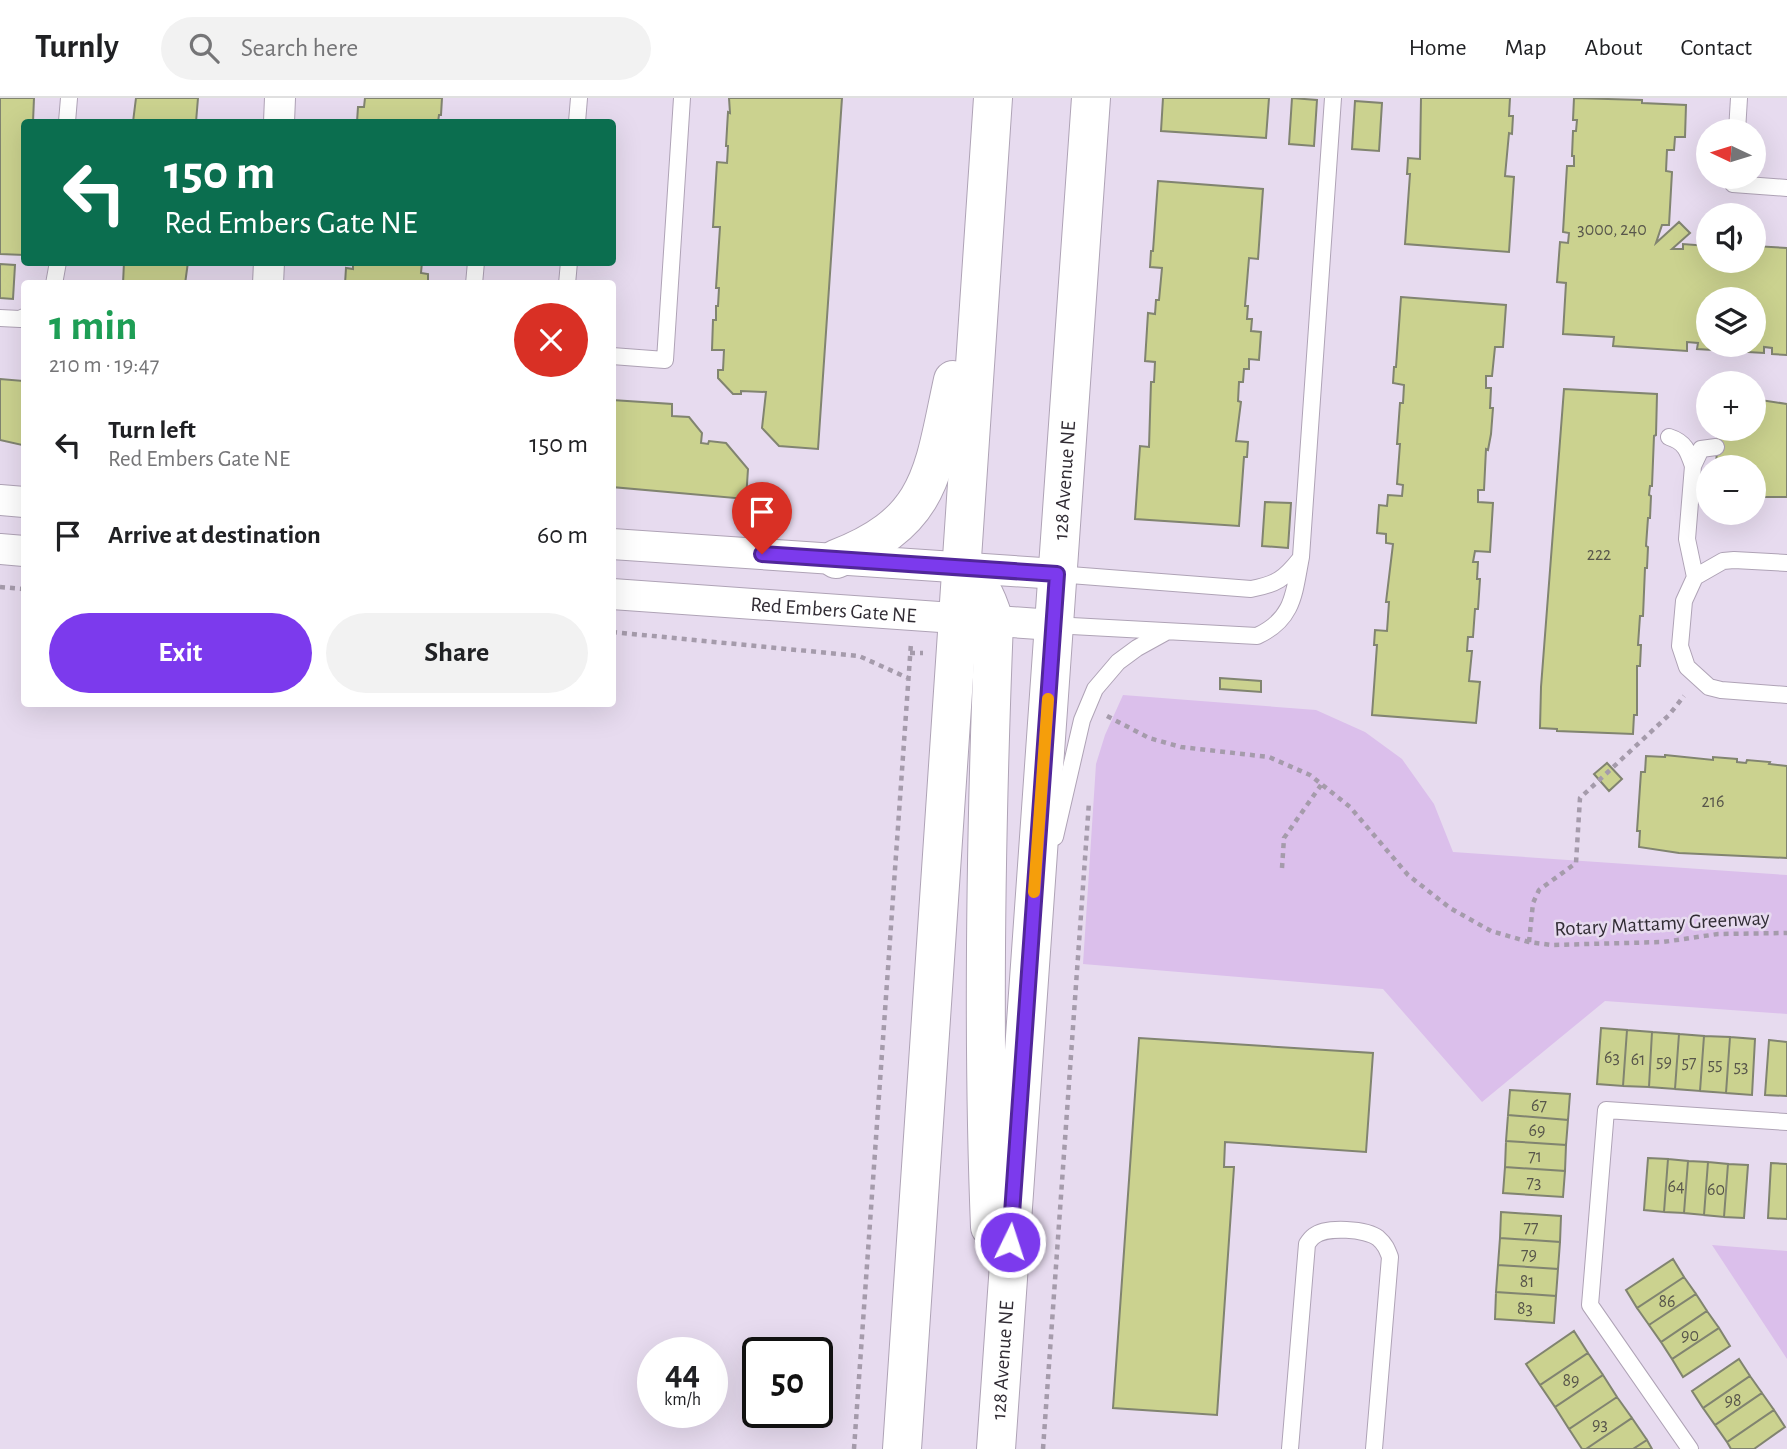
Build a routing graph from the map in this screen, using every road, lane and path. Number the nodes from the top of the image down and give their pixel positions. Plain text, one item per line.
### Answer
1 (69, 98) edge
2 (280, 98) edge
3 (579, 98) edge
4 (682, 98) edge
5 (993, 98) edge
6 (1091, 98) edge
7 (1333, 98) edge
8 (1739, 98) edge
9 (67, 119) edge
10 (279, 119) edge
11 (577, 119) edge
12 (1738, 119) edge
13 (1766, 186) edge
14 (1787, 188) edge
15 (982, 248) junction
16 (0, 318) edge
17 (21, 318) edge
18 (616, 356) edge
19 (1669, 437) dead end
20 (1716, 447) dead end
21 (1693, 466) junction
22 (0, 500) edge
23 (21, 502) edge
24 (616, 544) edge
25 (0, 549) edge
26 (21, 551) edge
27 (1301, 557) junction
28 (836, 559) junction
29 (1787, 563) edge
30 (960, 567) junction
31 (1057, 574) junction
32 (1695, 577) junction
33 (0, 587) edge
34 (21, 589) edge
35 (616, 594) edge
36 (956, 619) junction
37 (994, 621) junction
38 (1053, 625) junction
39 (616, 632) edge
40 (1166, 632) junction
41 (910, 653) dead end
42 (908, 678) junction
43 (1787, 695) edge
44 (1670, 715) dead end
45 (1102, 726) dead end
46 (1321, 785) junction
47 (1090, 793) dead end
48 (1282, 868) dead end
49 (1787, 933) edge
50 (1529, 942) junction
51 (1030, 949) junction
52 (1787, 1122) edge
53 (915, 1260) junction
54 (997, 1439) edge
55 (855, 1449) edge
56 (902, 1449) edge
57 (926, 1449) edge
58 (1043, 1449) edge
59 (1290, 1449) edge
60 (1374, 1449) edge
61 (1690, 1449) edge

1 - 9 lane
2 - 10 street
3 - 11 lane
4 - 18 lane
5 - 15 main road
6 - 31 main road, 128 Avenue NE
7 - 27 lane
8 - 12 lane
13 - 14 lane
15 - 28 main road
15 - 30 main road
16 - 17 lane
19 - 21 lane
20 - 21 lane
21 - 32 lane
22 - 23 street
24 - 28 street
25 - 26 street
27 - 31 lane
27 - 40 lane
28 - 30 street
29 - 32 lane
30 - 31 street
30 - 36 main road
30 - 37 main road
31 - 38 main road, 128 Avenue NE
32 - 43 lane
33 - 34 path
35 - 36 street, Red Embers Gate NE
36 - 37 street, Red Embers Gate NE
36 - 53 main road
37 - 38 street, Red Embers Gate NE
37 - 54 main road
38 - 40 lane
38 - 51 main road, 128 Avenue NE
39 - 42 path
40 - 51 lane
41 - 42 path
42 - 55 path
44 - 50 path
45 - 46 path, Rotary Mattamy Greenway
46 - 48 path
46 - 50 path, Rotary Mattamy Greenway
47 - 58 path
49 - 50 path, Rotary Mattamy Greenway
51 - 54 main road, 128 Avenue NE
52 - 61 lane
53 - 56 main road
53 - 57 main road
59 - 60 lane

